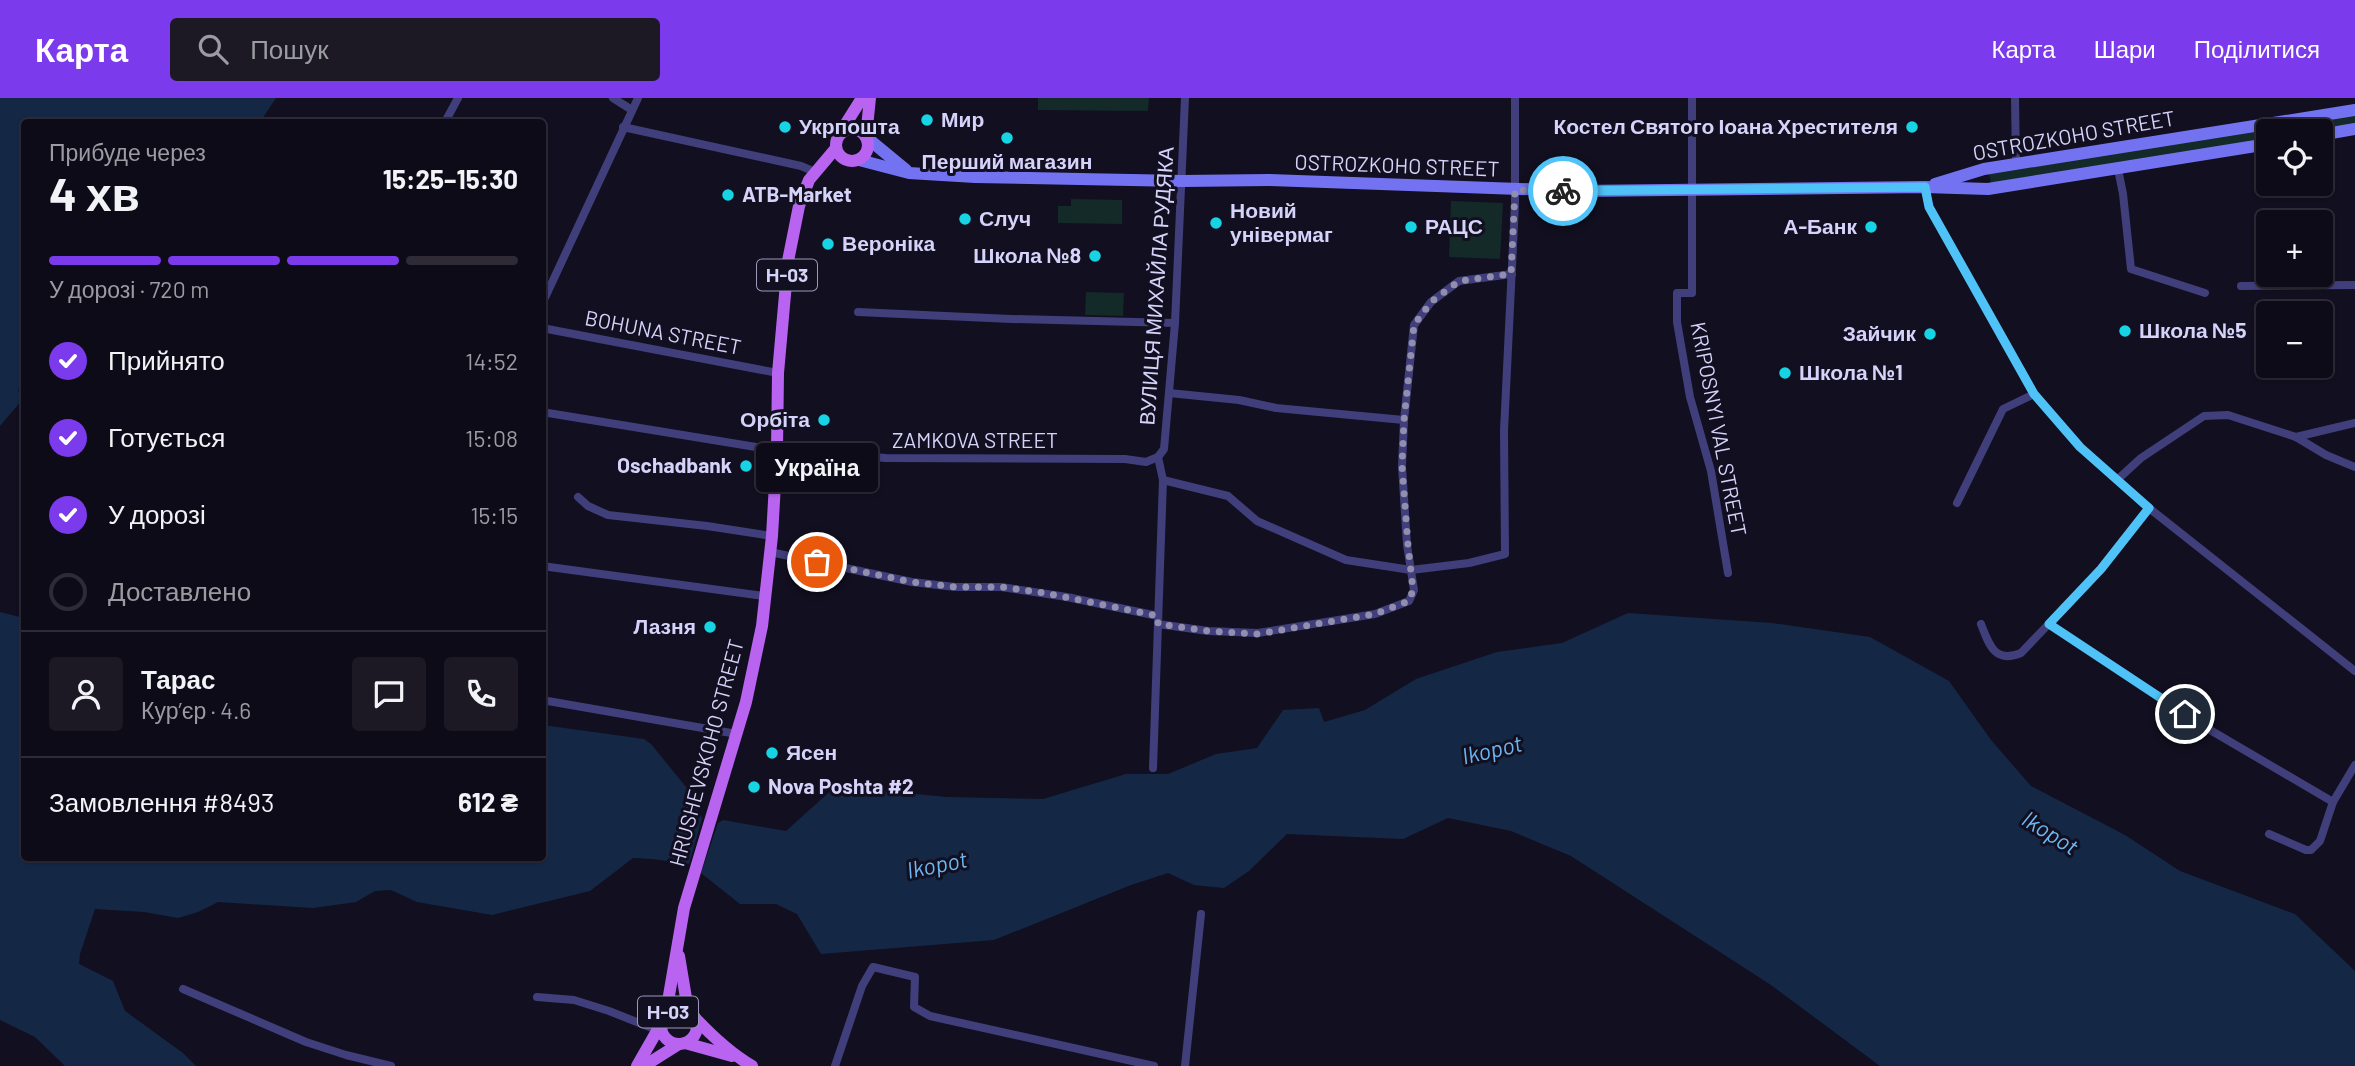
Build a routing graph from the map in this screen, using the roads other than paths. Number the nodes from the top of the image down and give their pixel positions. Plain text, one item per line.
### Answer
1 (458, 98) edge
2 (613, 98) edge
3 (638, 98) edge
4 (862, 98) edge
5 (870, 98) edge
6 (1185, 98) edge
7 (1515, 98) edge
8 (1692, 98) edge
9 (2015, 98) edge
10 (632, 110) junction
11 (2355, 110) edge
12 (447, 119) edge
13 (623, 127) junction
14 (2355, 129) edge
15 (2333, 133) edge
16 (866, 136) junction
17 (836, 143) junction
18 (2256, 146) edge
19 (857, 161) junction
20 (2016, 164) junction
21 (1984, 169) junction
22 (2118, 169) junction
23 (815, 172) junction
24 (909, 173) junction
25 (1182, 181) junction
26 (1925, 187) junction
27 (1988, 189) junction
28 (1515, 190) junction
29 (1693, 190) junction
30 (1511, 274) junction
31 (2355, 285) edge
32 (2241, 286) dead end
33 (2205, 293) dead end
34 (546, 295) edge
35 (858, 312) dead end
36 (1175, 323) junction
37 (546, 329) edge
38 (778, 373) junction
39 (1169, 393) junction
40 (2034, 394) junction
41 (546, 413) edge
42 (1404, 420) junction
43 (2355, 423) edge
44 (2296, 437) junction
45 (777, 449) junction
46 (1158, 457) junction
47 (2355, 467) edge
48 (1163, 480) junction
49 (2118, 480) junction
50 (578, 496) dead end
51 (1957, 503) dead end
52 (2149, 508) junction
53 (772, 536) junction
54 (770, 552) junction
55 (546, 567) edge
56 (1411, 570) junction
57 (1728, 573) dead end
58 (764, 596) junction
59 (1158, 620) junction
60 (2049, 624) junction
61 (1981, 625) dead end
62 (2355, 671) edge
63 (546, 701) edge
64 (737, 734) junction
65 (2355, 765) edge
66 (1153, 768) dead end
67 (2333, 802) junction
68 (2269, 834) dead end
69 (1201, 914) dead end
70 (677, 946) junction
71 (184, 989) dead end
72 (537, 997) dead end
73 (692, 1014) junction
74 (662, 1022) junction
75 (682, 1043) junction
76 (736, 1057) junction
77 (391, 1066) edge
78 (637, 1066) edge
79 (644, 1066) edge
80 (752, 1066) edge
81 (835, 1066) edge
82 (1154, 1066) edge
83 (1185, 1066) edge

1 - 12 street
2 - 10 street
3 - 10 street
4 - 17 main road, HRUSHEVSKOHO STREET / Н-03
5 - 16 main road
6 - 25 street, ВУЛИЦЯ МИХАЙЛА РУДЯКА
7 - 28 street
8 - 29 street, KRIPOSNYI VAL STREET
9 - 20 street
10 - 13 street
11 - 20 main road, OSTROZKOHO STREET
13 - 23 street
13 - 34 street
14 - 15 main road
16 - 17 main road
16 - 19 main road
16 - 24 main road
17 - 19 main road
17 - 23 main road, HRUSHEVSKOHO STREET / Н-03
18 - 22 main road, OSTROZKOHO STREET
19 - 23 main road
19 - 24 main road, OSTROZKOHO STREET
20 - 21 main road, OSTROZKOHO STREET
21 - 26 main road, OSTROZKOHO STREET
21 - 27 main road
22 - 27 main road, OSTROZKOHO STREET
22 - 33 street
23 - 38 main road, HRUSHEVSKOHO STREET / Н-03
24 - 25 main road, OSTROZKOHO STREET
25 - 28 main road, OSTROZKOHO STREET
25 - 36 street, ВУЛИЦЯ МИХАЙЛА РУДЯКА
26 - 27 main road, OSTROZKOHO STREET
26 - 29 main road, OSTROZKOHO STREET
26 - 40 street
28 - 29 main road, OSTROZKOHO STREET
28 - 30 street
29 - 57 street, KRIPOSNYI VAL STREET
30 - 42 street
30 - 56 street
31 - 32 street
35 - 36 street
36 - 39 street, ВУЛИЦЯ МИХАЙЛА РУДЯКА
37 - 38 street, BOHUNA STREET
38 - 45 main road, HRUSHEVSKOHO STREET / Н-03
39 - 42 street
39 - 46 street, ВУЛИЦЯ МИХАЙЛА РУДЯКА
40 - 49 street
40 - 51 street
41 - 45 street, ZAMKOVA STREET
42 - 56 street
43 - 44 street
44 - 47 street
44 - 49 street
45 - 46 street, ZAMKOVA STREET
45 - 53 main road, HRUSHEVSKOHO STREET / Н-03
46 - 48 street, ВУЛИЦЯ МИХАЙЛА РУДЯКА
48 - 56 street
48 - 59 street, ВУЛИЦЯ МИХАЙЛА РУДЯКА
49 - 52 street
50 - 53 street
52 - 60 street
52 - 62 street
53 - 54 main road, HRUSHEVSKOHO STREET / Н-03
54 - 58 main road, HRUSHEVSKOHO STREET / Н-03
54 - 59 street
55 - 58 street
56 - 59 street
58 - 64 main road, HRUSHEVSKOHO STREET / Н-03
59 - 66 street, ВУЛИЦЯ МИХАЙЛА РУДЯКА
60 - 61 street
60 - 67 street
63 - 64 street
64 - 70 main road, HRUSHEVSKOHO STREET / Н-03
65 - 67 street
67 - 68 street
69 - 83 street
70 - 73 main road, Н-03
70 - 74 main road, HRUSHEVSKOHO STREET / Н-03
71 - 77 street
72 - 74 street
73 - 74 main road, Н-03
73 - 75 main road, Н-03
73 - 76 main road
74 - 75 main road, Н-03
74 - 78 main road, HRUSHEVSKOHO STREET / Н-03
75 - 76 main road
75 - 79 main road, Н-03
76 - 80 main road
81 - 82 street

